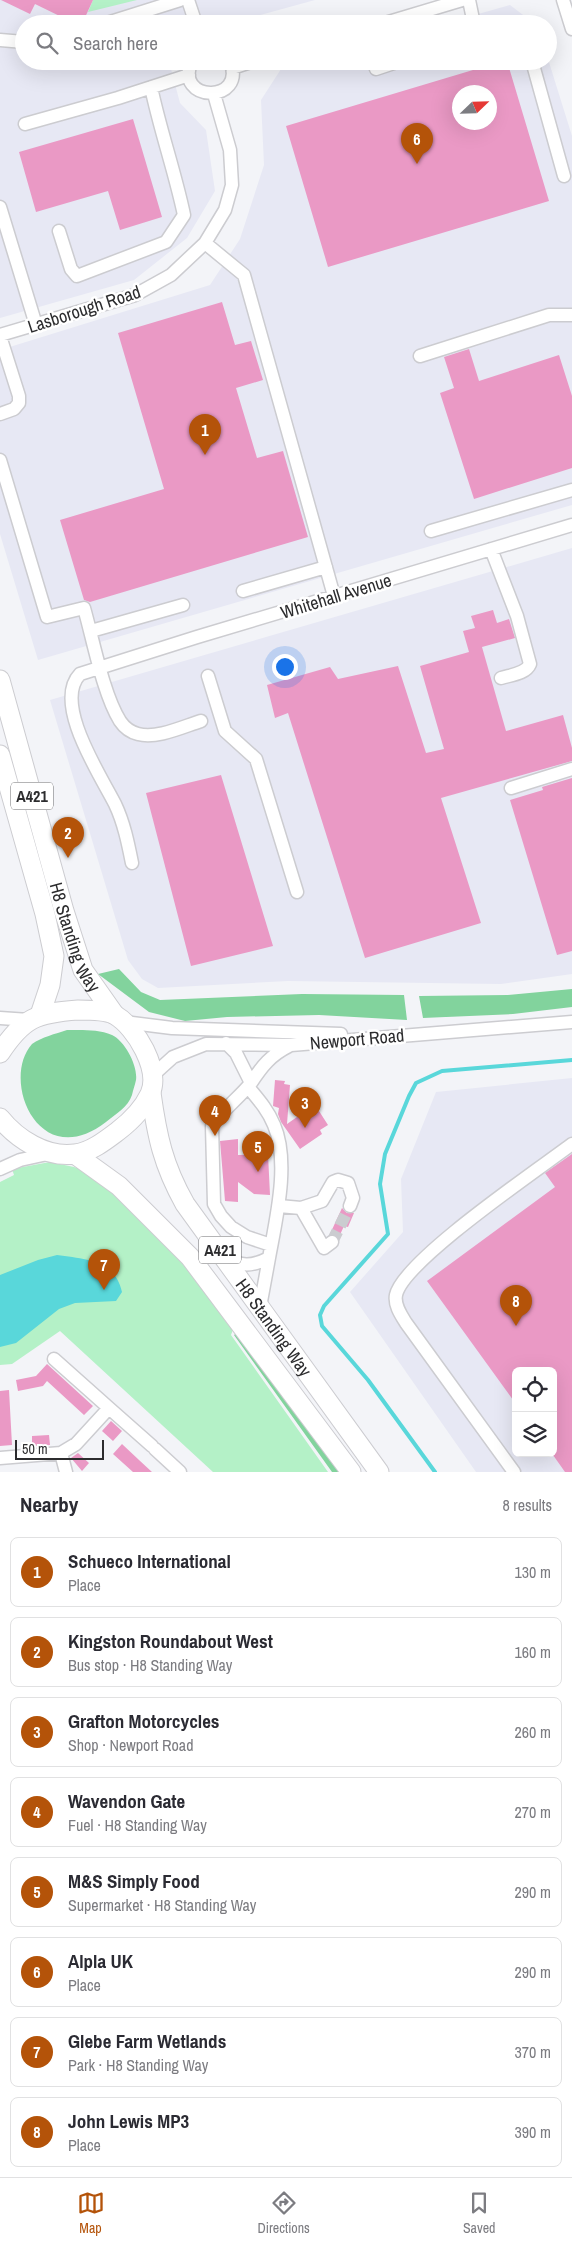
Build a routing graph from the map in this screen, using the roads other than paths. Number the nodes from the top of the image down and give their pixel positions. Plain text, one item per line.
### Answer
1 (180, 0) edge
2 (188, 0) edge
3 (462, 0) edge
4 (468, 0) edge
5 (563, 0) edge
6 (132, 15) edge
7 (193, 15) edge
8 (412, 15) edge
9 (472, 15) edge
10 (572, 30) edge
11 (0, 40) edge
12 (15, 41) edge
13 (190, 70) edge
14 (231, 70) edge
15 (535, 70) edge
16 (189, 75) junction
17 (151, 87) junction
18 (214, 94) junction
19 (25, 124) dead end
20 (564, 176) dead end
21 (0, 207) edge
22 (59, 231) dead end
23 (206, 243) junction
24 (572, 315) edge
25 (36, 325) junction
26 (0, 336) edge
27 (420, 356) dead end
28 (0, 414) edge
29 (0, 460) edge
30 (572, 490) edge
31 (572, 525) edge
32 (431, 531) dead end
33 (491, 549) junction
34 (326, 567) junction
35 (243, 591) dead end
36 (334, 596) junction
37 (183, 604) dead end
38 (90, 631) junction
39 (99, 662) junction
40 (208, 676) dead end
41 (501, 678) dead end
42 (0, 680) edge
43 (201, 721) dead end
44 (0, 755) edge
45 (572, 769) edge
46 (511, 788) dead end
47 (132, 863) dead end
48 (297, 892) dead end
49 (34, 1017) junction
50 (0, 1018) edge
51 (119, 1018) junction
52 (572, 1022) edge
53 (416, 1034) junction
54 (226, 1043) junction
55 (291, 1045) junction
56 (0, 1053) edge
57 (151, 1084) junction
58 (249, 1085) junction
59 (0, 1118) edge
60 (572, 1144) edge
61 (54, 1153) junction
62 (76, 1154) junction
63 (0, 1169) edge
64 (279, 1206) junction
65 (350, 1206) tunnel mouth
66 (301, 1208) junction
67 (332, 1242) dead end
68 (219, 1249) junction
69 (270, 1252) junction
70 (260, 1307) junction
71 (54, 1359) dead end
72 (109, 1408) junction
73 (61, 1453) junction
74 (0, 1458) edge
75 (66, 1472) edge
76 (180, 1472) edge
77 (352, 1472) edge
78 (379, 1472) edge
79 (514, 1472) edge

1 - 6 street
2 - 7 street
3 - 8 street
4 - 9 street
5 - 10 street
11 - 12 street
13 - 16 street
14 - 18 street
15 - 20 street
16 - 17 street
16 - 18 street
17 - 19 street
17 - 22 street
18 - 23 street, Lasborough Road
21 - 25 street
23 - 25 street, Lasborough Road
23 - 34 street
24 - 27 street
25 - 26 street, Lasborough Road
26 - 28 street
29 - 38 street
30 - 32 street
31 - 33 street, Whitehall Avenue
33 - 36 street, Whitehall Avenue
33 - 41 street
34 - 35 street
34 - 36 street
36 - 39 street, Whitehall Avenue
37 - 38 street
38 - 39 street
39 - 43 street
39 - 47 street, Whitehall Avenue
40 - 48 street
42 - 51 highway, H8 Standing Way / A421
44 - 49 highway, H8 Standing Way / A421
45 - 46 street
49 - 50 street
49 - 51 highway
49 - 56 highway
51 - 53 street
51 - 57 highway, H8 Standing Way
52 - 53 street, Newport Road
53 - 55 street, Newport Road
54 - 55 street, Newport Road
54 - 57 street, Newport Road
54 - 58 street
55 - 58 street
57 - 62 highway
57 - 68 highway, H8 Standing Way / A421
58 - 64 street
58 - 69 street
59 - 61 highway
60 - 79 street
61 - 62 highway
61 - 63 street
62 - 77 highway, H8 Standing Way / A421
64 - 66 street
64 - 69 street
65 - 66 street
66 - 67 street
68 - 69 street
68 - 70 highway, H8 Standing Way / A421
69 - 70 street
70 - 78 highway, H8 Standing Way / A421
71 - 72 street
72 - 73 street
72 - 76 street
73 - 74 street
73 - 75 street

